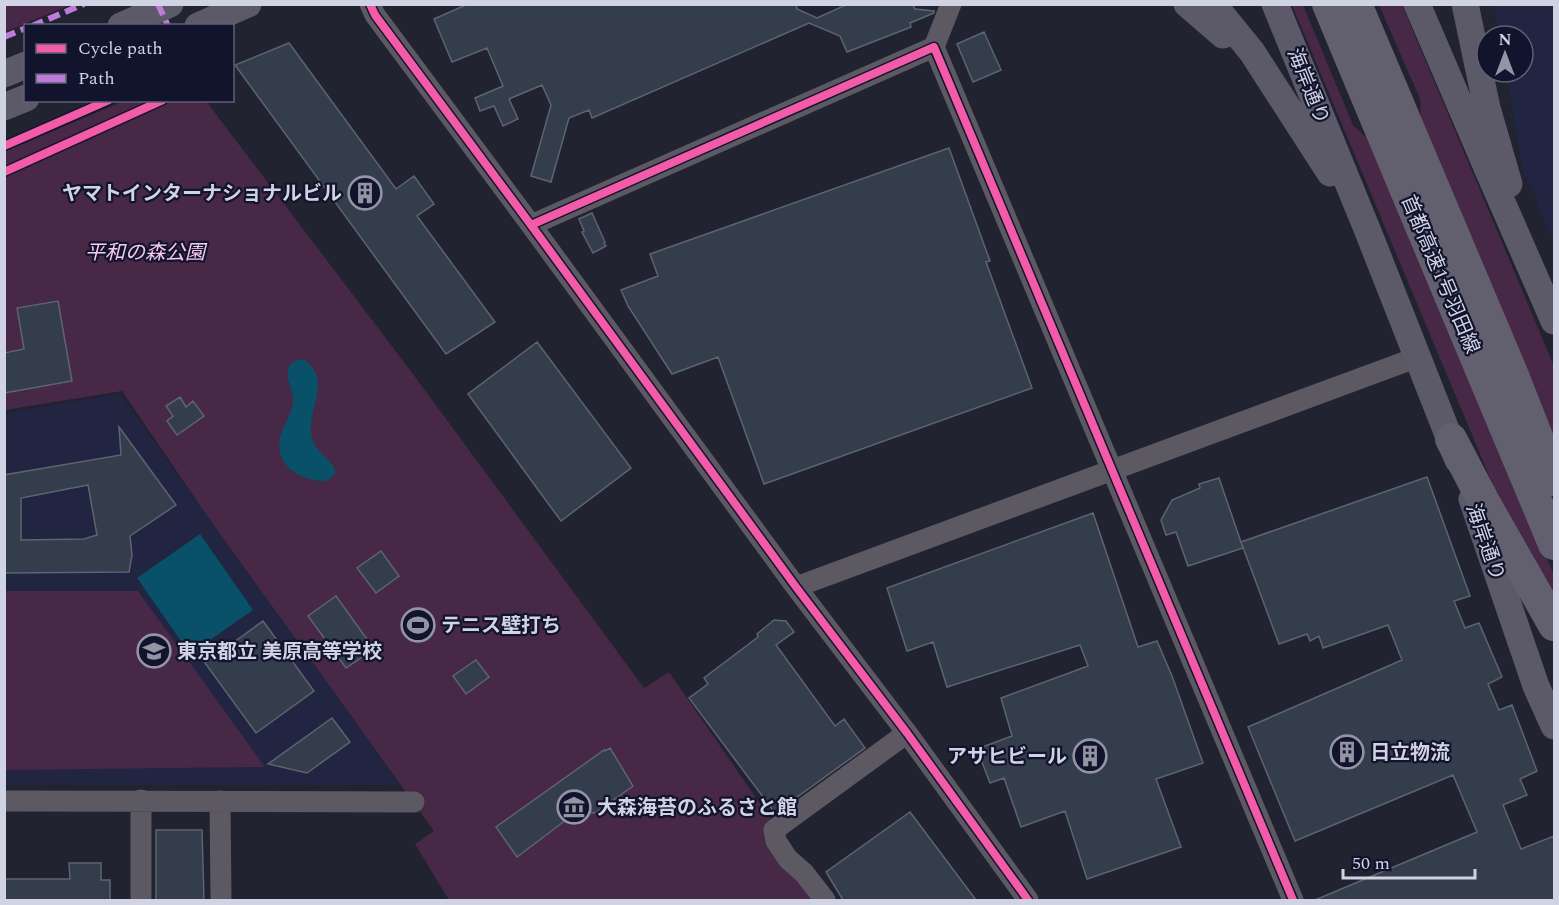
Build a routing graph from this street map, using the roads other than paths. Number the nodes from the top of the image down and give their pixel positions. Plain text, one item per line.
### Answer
1 (170, 4) edge
2 (248, 4) edge
3 (370, 4) edge
4 (951, 4) edge
5 (1187, 4) edge
6 (1213, 4) edge
7 (1275, 4) edge
8 (1328, 4) edge
9 (1356, 4) edge
10 (1417, 4) edge
11 (1465, 4) edge
12 (125, 24) edge
13 (203, 24) edge
14 (934, 47) junction
15 (24, 67) edge
16 (4, 74) edge
17 (1274, 84) junction
18 (24, 99) edge
19 (4, 107) edge
20 (531, 225) junction
21 (1369, 234) junction
22 (1540, 287) junction
23 (1554, 321) edge
24 (1418, 357) junction
25 (1451, 440) junction
26 (1112, 471) junction
27 (1554, 480) edge
28 (1554, 544) edge
29 (796, 587) junction
30 (1554, 625) edge
31 (1554, 726) edge
32 (907, 733) junction
33 (141, 800) junction
34 (4, 801) edge
35 (220, 801) junction
36 (414, 802) dead end
37 (141, 900) edge
38 (221, 900) edge
39 (825, 900) edge
40 (1028, 900) edge
41 (1293, 900) edge

1 - 12 main road
2 - 13 main road
3 - 20 street
4 - 14 street
5 - 17 main road
6 - 17 main road
7 - 21 main road, 海岸通り
8 - 28 highway, 首都高速1号羽田線
9 - 27 highway, 首都高速1号羽田線
10 - 22 main road
11 - 22 main road
14 - 20 street
14 - 26 street
15 - 16 main road
17 - 21 main road
18 - 19 main road
20 - 29 street
21 - 24 main road, 海岸通り
22 - 23 main road
24 - 25 main road, 海岸通り
24 - 26 street
25 - 30 highway
25 - 31 main road, 海岸通り
26 - 29 street
26 - 41 street
29 - 32 street
32 - 39 street
32 - 40 street
33 - 34 street
33 - 35 street
33 - 37 street
35 - 36 street
35 - 38 street

